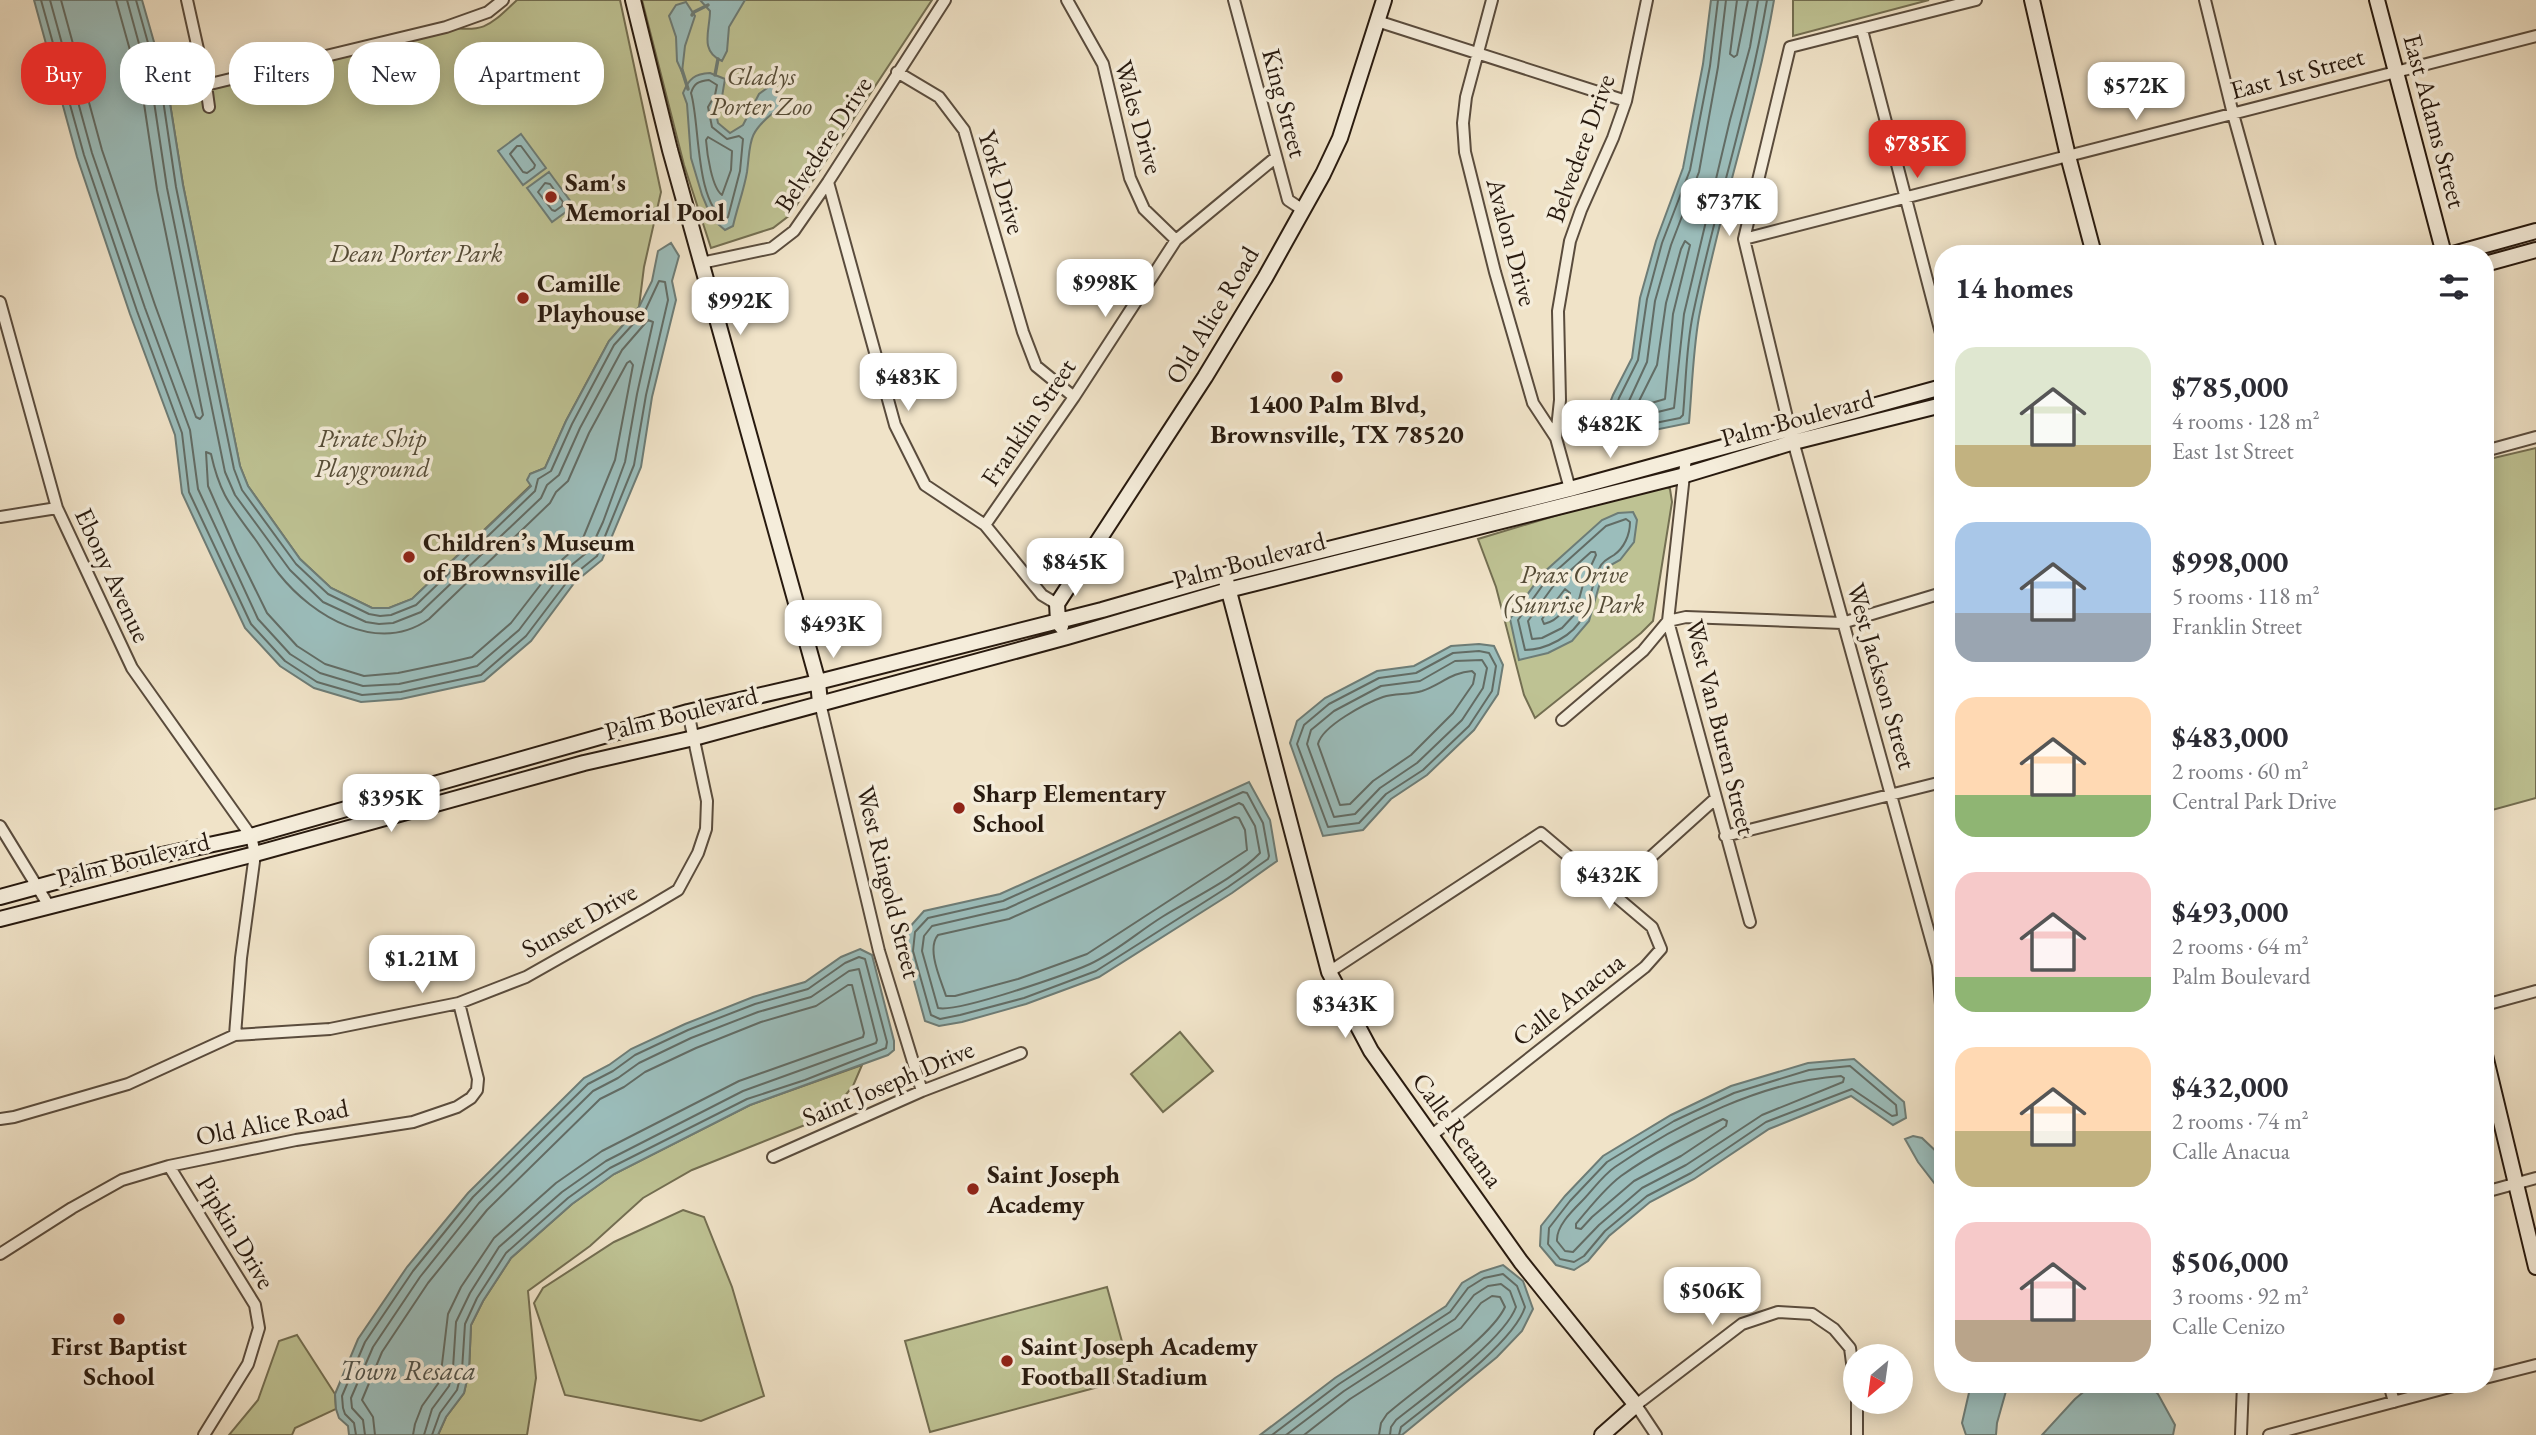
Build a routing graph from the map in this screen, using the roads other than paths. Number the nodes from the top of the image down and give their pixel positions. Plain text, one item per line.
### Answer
1 (187, 0) edge
2 (503, 0) edge
3 (633, 0) edge
4 (945, 0) edge
5 (1067, 0) edge
6 (1234, 0) edge
7 (1384, 0) edge
8 (1492, 0) edge
9 (1647, 0) edge
10 (1976, 0) edge
11 (2032, 0) edge
12 (2205, 0) edge
13 (2378, 0) edge
14 (1377, 21) junction
15 (1862, 30) junction
16 (2536, 36) edge
17 (196, 42) edge
18 (1479, 53) junction
19 (2397, 70) junction
20 (897, 72) junction
21 (215, 83) edge
22 (1626, 101) junction
23 (2233, 114) junction
24 (2068, 156) junction
25 (1275, 158) junction
26 (828, 182) junction
27 (1905, 197) junction
28 (1303, 210) junction
29 (2531, 232) edge
30 (1744, 239) junction
31 (1175, 240) junction
32 (2092, 245) edge
33 (2269, 245) edge
34 (2442, 245) edge
35 (2484, 245) edge
36 (2534, 251) edge
37 (2494, 262) edge
38 (701, 263) junction
39 (0, 302) edge
40 (1934, 307) edge
41 (1934, 390) edge
42 (1073, 397) junction
43 (1934, 407) edge
44 (1792, 436) junction
45 (2536, 437) edge
46 (1556, 438) junction
47 (2494, 449) edge
48 (1686, 457) junction
49 (1685, 475) junction
50 (1570, 489) junction
51 (57, 508) junction
52 (0, 517) edge
53 (985, 525) junction
54 (1226, 582) junction
55 (1934, 595) edge
56 (1057, 604) junction
57 (1058, 621) junction
58 (1668, 621) junction
59 (1842, 623) junction
60 (1067, 637) junction
61 (818, 682) junction
62 (820, 703) junction
63 (688, 712) junction
64 (1562, 720) dead end
65 (694, 738) junction
66 (1934, 784) edge
67 (1893, 796) junction
68 (1715, 799) junction
69 (0, 826) edge
70 (251, 836) junction
71 (1725, 836) junction
72 (256, 854) junction
73 (1643, 864) dead end
74 (39, 888) junction
75 (0, 897) edge
76 (49, 906) junction
77 (0, 919) edge
78 (1749, 922) dead end
79 (1934, 950) edge
80 (1329, 972) junction
81 (2536, 990) edge
82 (2494, 1002) edge
83 (459, 1003) junction
84 (235, 1035) junction
85 (1021, 1053) dead end
86 (922, 1091) junction
87 (2494, 1094) edge
88 (0, 1119) edge
89 (1432, 1135) junction
90 (773, 1157) dead end
91 (169, 1167) junction
92 (2536, 1178) edge
93 (2515, 1184) junction
94 (2494, 1190) edge
95 (0, 1254) edge
96 (2536, 1267) edge
97 (1847, 1344) edge
98 (2536, 1365) edge
99 (2494, 1376) edge
100 (2243, 1393) edge
101 (2392, 1393) edge
102 (2428, 1393) edge
103 (2394, 1402) junction
104 (1636, 1405) junction
105 (1857, 1414) edge
106 (204, 1435) edge
107 (1602, 1435) edge
108 (1656, 1435) edge
109 (1857, 1435) edge
110 (2241, 1435) edge
111 (2269, 1435) edge

1 - 17 street
2 - 21 street
3 - 38 main road, West Ringold Street
4 - 20 street, Belvedere Drive
5 - 31 street, Wales Drive
6 - 25 street, King Street
7 - 14 main road, Old Alice Road
8 - 18 street, Avalon Drive
9 - 22 street, Belvedere Drive
10 - 15 street
11 - 24 main road
12 - 23 street
13 - 19 main road, East Adams Street
14 - 18 street
14 - 28 main road, Old Alice Road
15 - 27 street
15 - 30 street
16 - 19 street, East 1st Street
18 - 22 street
18 - 46 street, Avalon Drive
19 - 23 street, East 1st Street
19 - 34 main road, East Adams Street
20 - 26 street, Belvedere Drive
20 - 42 street, York Drive
22 - 46 street, Belvedere Drive
23 - 24 street, East 1st Street
23 - 33 street
24 - 27 street, East 1st Street
24 - 32 main road
25 - 28 street, King Street
25 - 31 street, Franklin Street
26 - 38 street, Belvedere Drive
26 - 53 street
27 - 30 street, East 1st Street
27 - 40 street
28 - 56 main road, Old Alice Road
29 - 35 main road
29 - 36 main road
30 - 44 street, West Jackson Street
31 - 42 street, Franklin Street
36 - 37 main road
38 - 61 main road, West Ringold Street
39 - 51 street, Ebony Avenue
41 - 44 main road, Palm Boulevard
42 - 53 street, Franklin Street
43 - 44 main road, Palm Boulevard
44 - 48 main road, Palm Boulevard
44 - 49 main road, Palm Boulevard
44 - 59 street, West Jackson Street
45 - 47 street
46 - 50 street, Avalon Drive
48 - 49 street, West Van Buren Street
48 - 50 main road, Palm Boulevard
49 - 54 main road, Palm Boulevard
49 - 58 street, West Van Buren Street
50 - 54 main road, Palm Boulevard
51 - 52 street
51 - 70 street, Ebony Avenue
53 - 56 street
54 - 57 main road, Palm Boulevard
54 - 60 main road, Palm Boulevard
54 - 80 main road, Calle Retama
55 - 59 street
56 - 57 main road
57 - 60 main road
57 - 61 main road, Palm Boulevard
58 - 59 street
58 - 64 street
58 - 68 street, West Van Buren Street
59 - 67 street, West Jackson Street
60 - 62 main road, Palm Boulevard
61 - 62 main road, West Ringold Street
61 - 63 main road, Palm Boulevard
62 - 65 main road, Palm Boulevard
62 - 86 street, West Ringold Street
63 - 65 street, Sunset Drive
63 - 70 main road, Palm Boulevard
65 - 72 main road, Palm Boulevard
65 - 83 street, Sunset Drive
66 - 67 street
67 - 71 street
67 - 79 street, West Jackson Street
68 - 71 street, West Van Buren Street
68 - 73 street
69 - 74 street
70 - 72 street, Ebony Avenue
70 - 74 main road, Palm Boulevard
71 - 78 street, West Van Buren Street
72 - 76 main road, Palm Boulevard
72 - 84 street
74 - 75 main road, Palm Boulevard
74 - 76 street
76 - 77 main road, Palm Boulevard
80 - 89 main road, Calle Retama
80 - 89 street, Calle Anacua
81 - 82 street
83 - 84 street, Sunset Drive
83 - 91 street, Old Alice Road
84 - 88 street, Sunset Drive
85 - 86 street, Saint Joseph Drive
86 - 90 street, Saint Joseph Drive
87 - 93 main road
89 - 104 main road, Calle Retama
91 - 95 street, Old Alice Road
91 - 106 street, Pipkin Drive
92 - 93 street
93 - 94 street
93 - 96 main road
97 - 104 street
98 - 99 street
100 - 110 street
101 - 103 street
102 - 103 street
103 - 111 street
104 - 107 main road
104 - 108 street, Calle Retama
105 - 109 street

